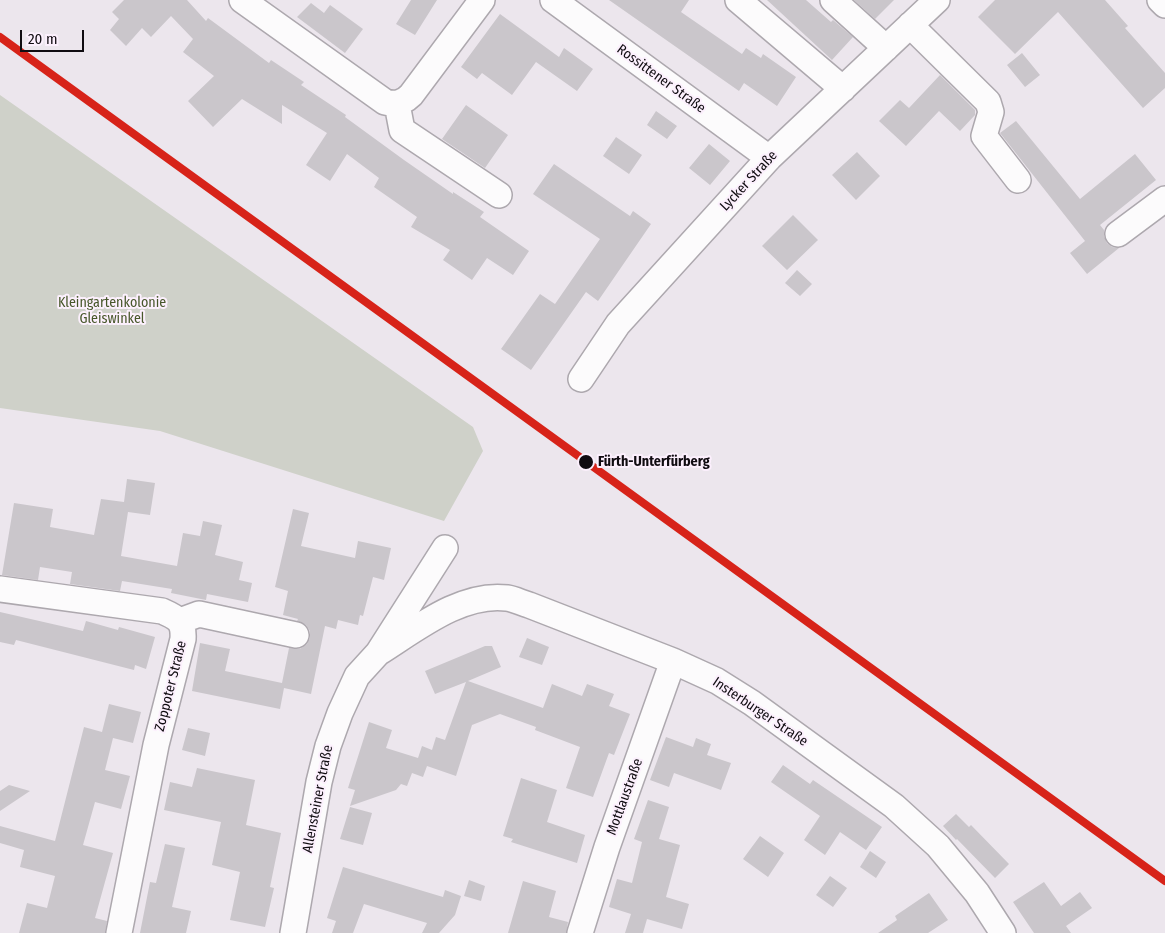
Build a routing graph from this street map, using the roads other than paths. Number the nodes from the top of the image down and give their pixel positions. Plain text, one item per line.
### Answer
1 (242, 0) edge
2 (482, 0) edge
3 (553, 0) edge
4 (738, 0) edge
5 (833, 0) edge
6 (937, 0) edge
7 (1160, 0) edge
8 (1165, 5) edge
9 (910, 25) junction
10 (886, 48) junction
11 (843, 88) junction
12 (397, 104) junction
13 (769, 158) junction
14 (1018, 180) dead end
15 (499, 195) dead end
16 (1165, 199) edge
17 (1118, 234) dead end
18 (581, 379) dead end
19 (445, 548) dead end
20 (0, 589) edge
21 (180, 620) junction
22 (296, 634) dead end
23 (378, 653) junction
24 (673, 661) junction
25 (120, 933) edge
26 (293, 933) edge
27 (580, 933) edge
28 (1003, 933) edge

1 - 12 street
2 - 12 street
3 - 13 street, Rossittener Straße
4 - 11 street
5 - 10 street
6 - 9 street, Lycker Straße
7 - 8 street
9 - 10 street, Lycker Straße
9 - 14 street
10 - 11 street, Lycker Straße
11 - 13 street, Lycker Straße
12 - 15 street
13 - 18 street, Lycker Straße
16 - 17 street
19 - 23 street, Allensteiner Straße
20 - 21 street, Zoppoter Straße
21 - 22 street
21 - 25 street, Zoppoter Straße
23 - 24 street, Insterburger Straße
23 - 26 street, Allensteiner Straße
24 - 27 street, Mottlaustraße
24 - 28 street, Insterburger Straße

